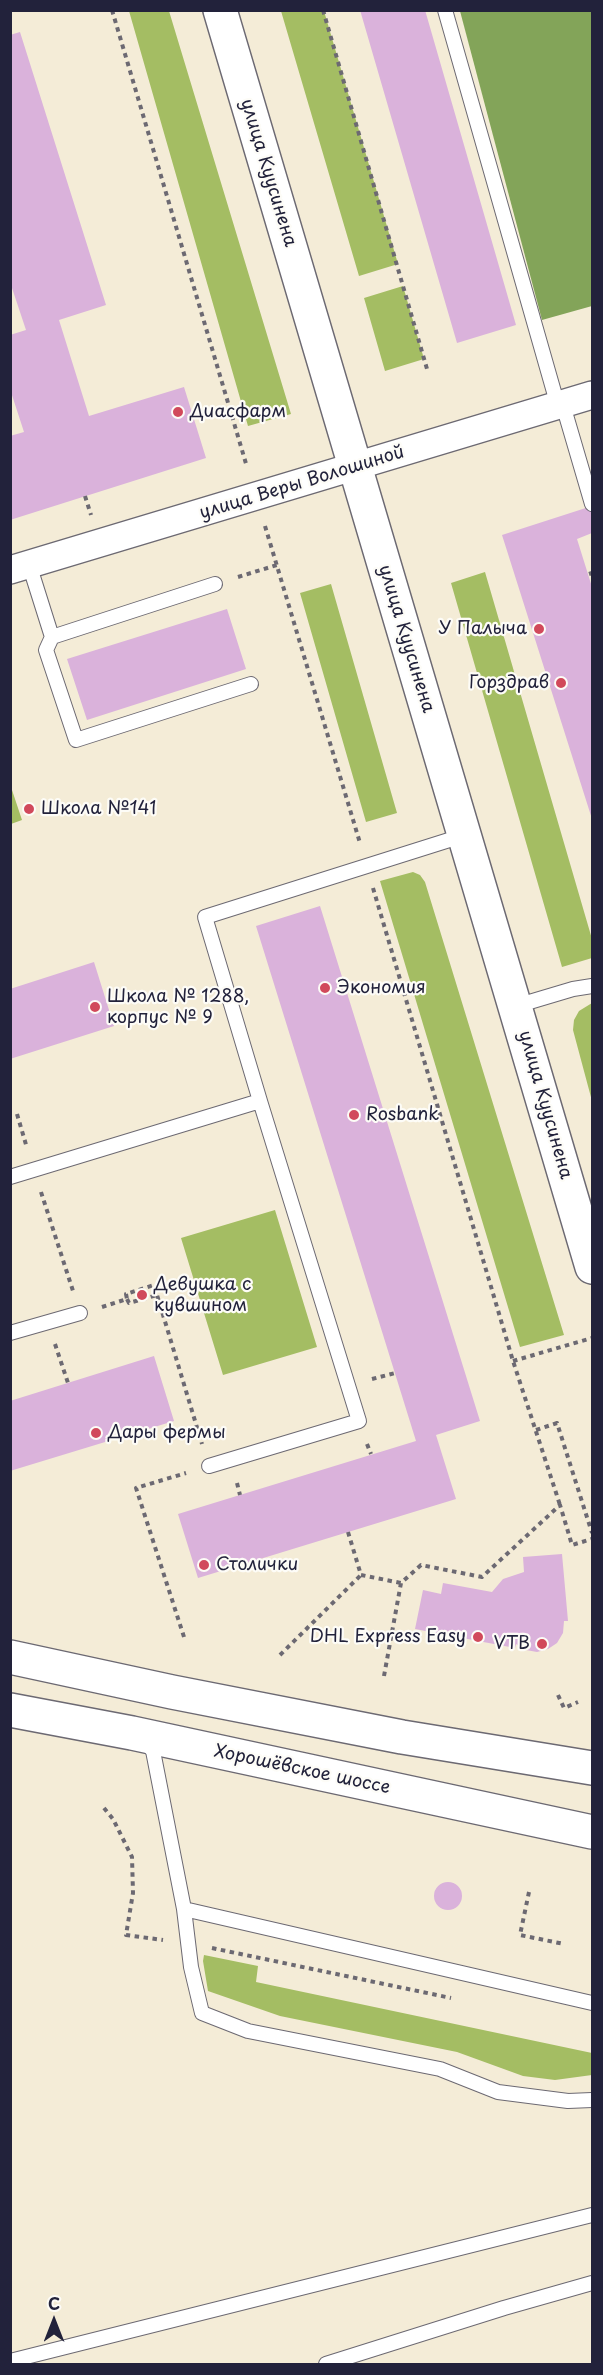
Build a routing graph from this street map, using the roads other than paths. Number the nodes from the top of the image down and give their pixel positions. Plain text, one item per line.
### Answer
1 (220, 10) edge
2 (445, 10) edge
3 (592, 396) edge
4 (561, 406) junction
5 (356, 467) junction
6 (592, 504) edge
7 (20, 567) edge
8 (215, 584) road end
9 (52, 637) junction
10 (251, 684) dead end
11 (465, 836) junction
12 (592, 986) edge
13 (516, 1006) junction
14 (260, 1101) junction
15 (10, 1177) edge
16 (592, 1267) edge
17 (80, 1313) road end
18 (10, 1333) edge
19 (209, 1466) road end
20 (10, 1657) edge
21 (10, 1710) edge
22 (132, 1733) junction
23 (592, 1768) edge
24 (592, 1832) edge
25 (184, 1910) junction
26 (592, 2003) edge
27 (592, 2100) edge
28 (592, 2215) edge
29 (592, 2283) edge
30 (10, 2361) edge
31 (326, 2364) edge

1 - 5 main road, улица Куусинена
2 - 4 lane
3 - 4 street, улица Веры Волошиной
4 - 5 street, улица Веры Волошиной
4 - 6 lane
5 - 7 street, улица Веры Волошиной
5 - 11 main road, улица Куусинена
7 - 9 lane
8 - 9 lane
9 - 10 lane
11 - 13 main road, улица Куусинена
11 - 14 lane
12 - 13 lane
13 - 16 main road, улица Куусинена
14 - 15 lane
14 - 19 lane
17 - 18 lane
20 - 23 main road
21 - 22 main road, Хорошёвское шоссе
22 - 24 main road, Хорошёвское шоссе
22 - 25 lane
25 - 26 lane
25 - 27 lane
28 - 30 lane
29 - 31 lane

